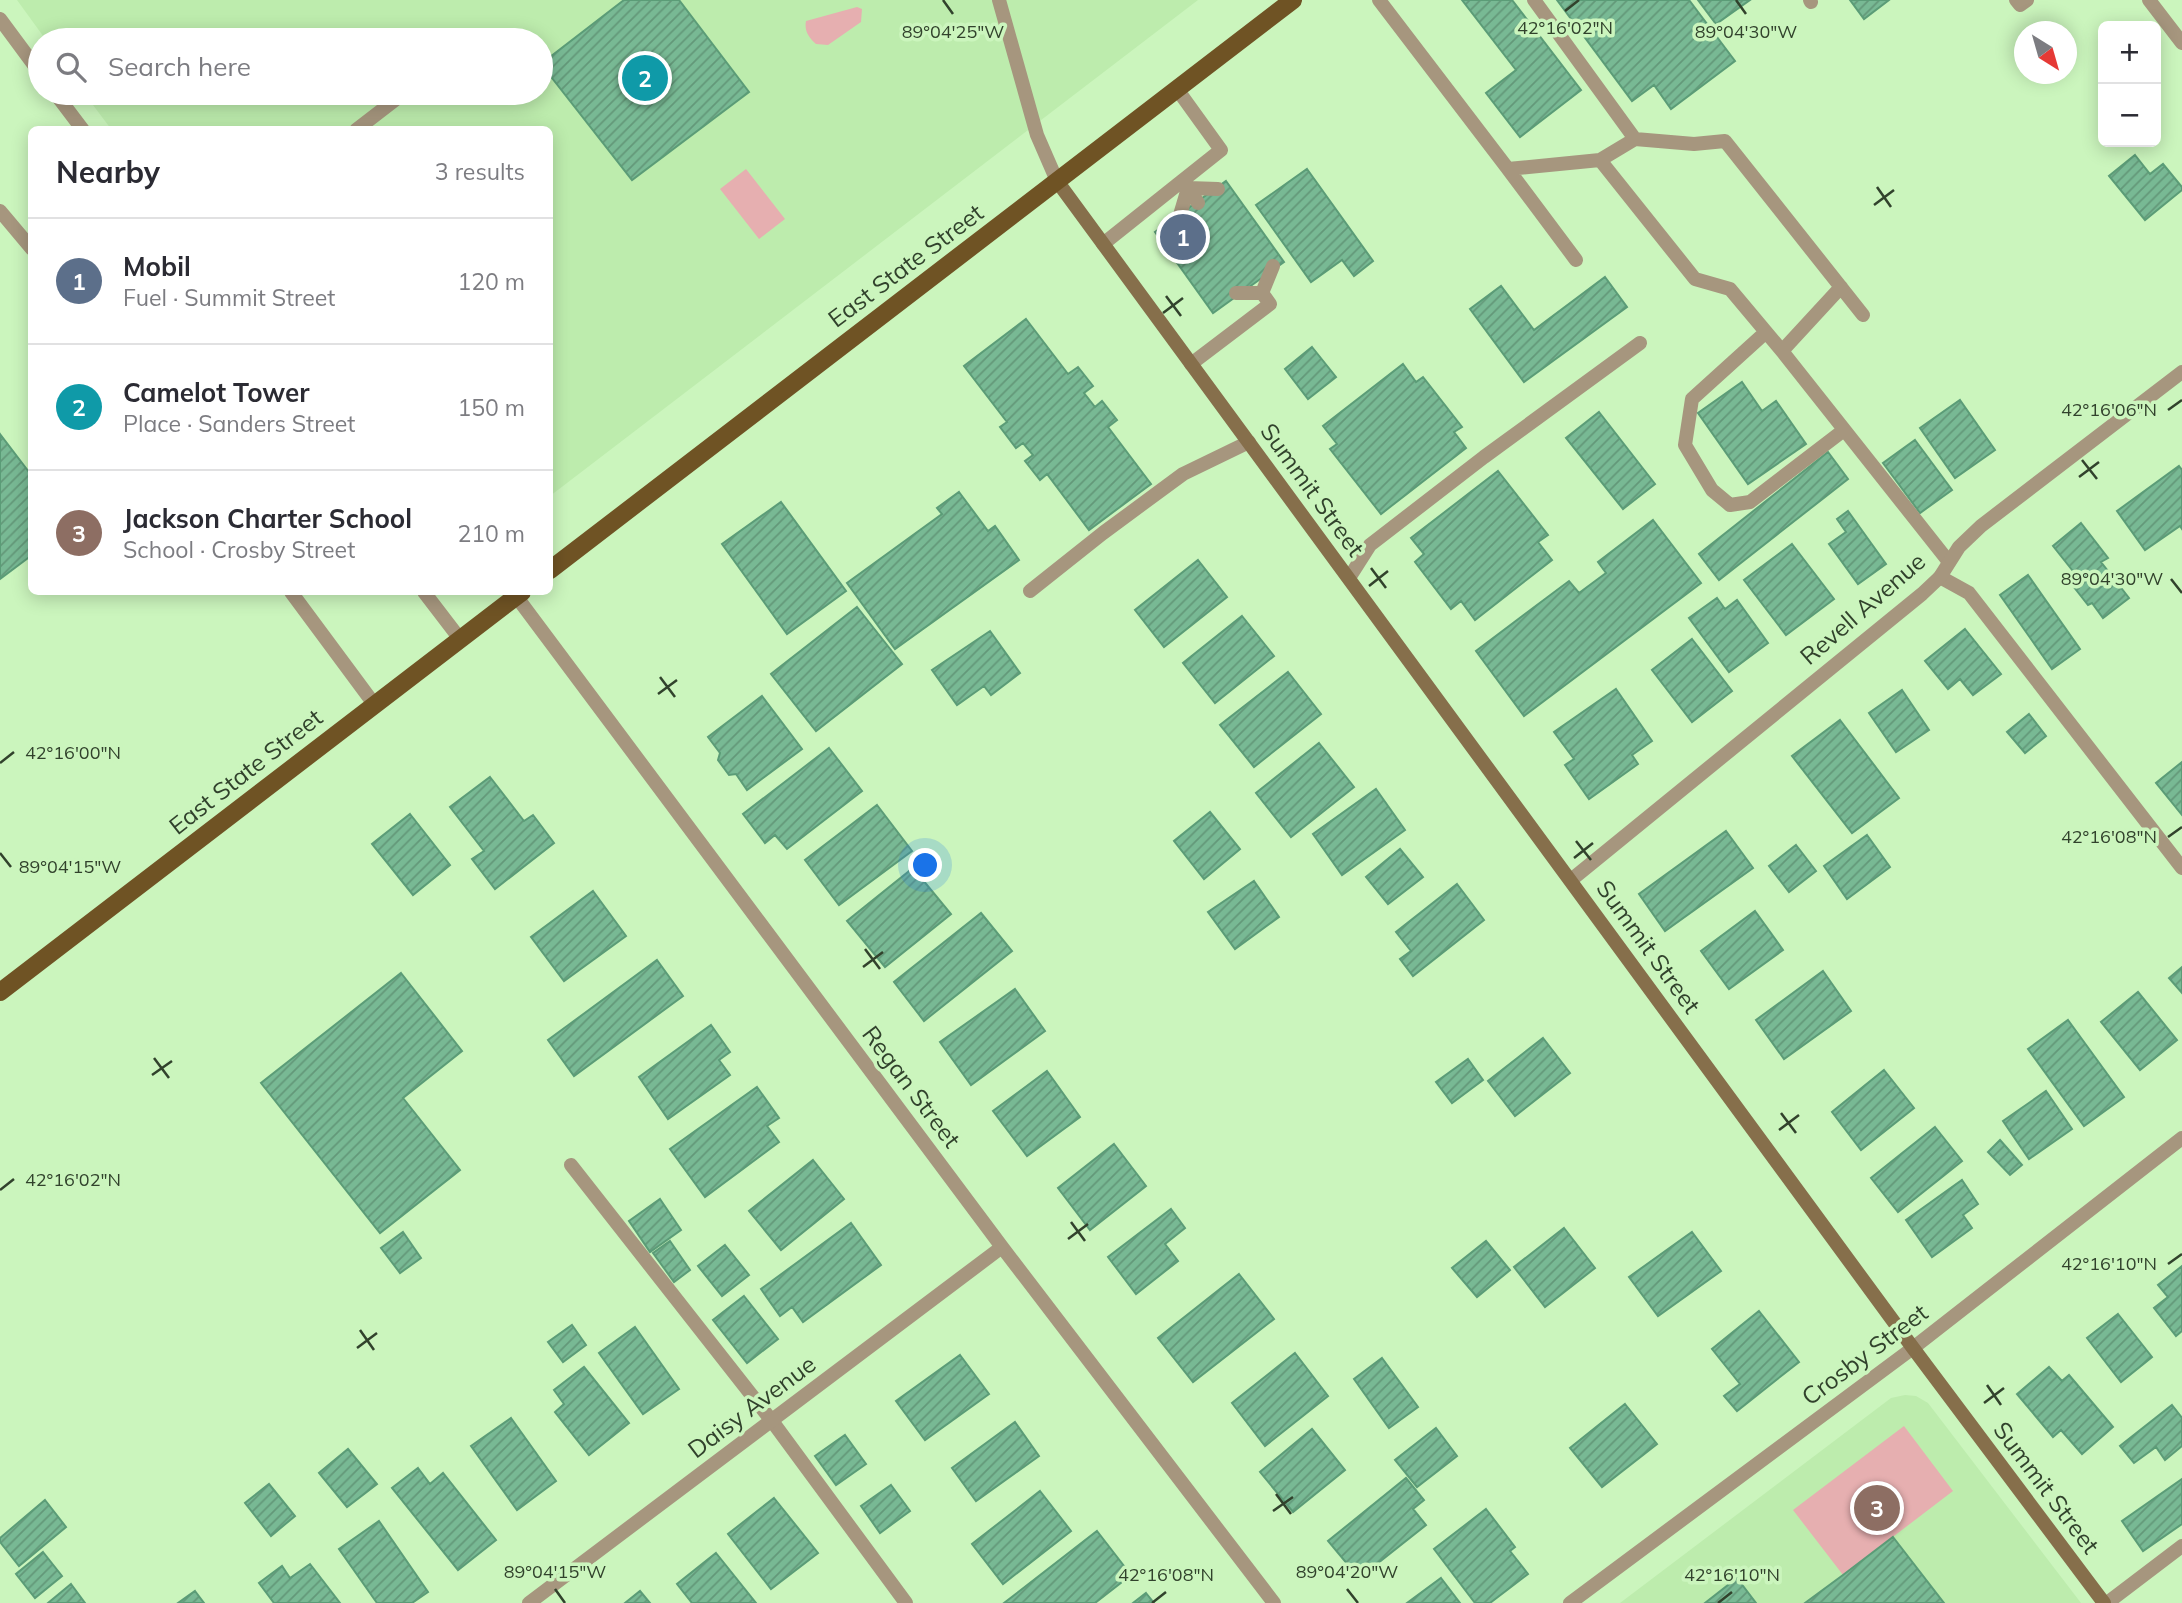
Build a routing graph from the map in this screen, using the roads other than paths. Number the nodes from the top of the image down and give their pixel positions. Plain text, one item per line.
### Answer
1 (999, 0) edge
2 (1293, 0) edge
3 (1379, 0) edge
4 (1534, 0) edge
5 (2016, 0) edge
6 (2027, 0) edge
7 (2149, 0) edge
8 (0, 19) edge
9 (2182, 43) edge
10 (28, 57) edge
11 (1177, 89) junction
12 (64, 105) edge
13 (388, 105) edge
14 (80, 126) edge
15 (361, 126) edge
16 (1634, 139) junction
17 (1600, 160) junction
18 (1508, 169) junction
19 (1057, 181) junction
20 (1185, 185) junction
21 (1218, 189) dead end
22 (1198, 203) dead end
23 (0, 211) edge
24 (1180, 215) dead end
25 (28, 244) edge
26 (1104, 244) junction
27 (1576, 260) dead end
28 (1273, 265) dead end
29 (1253, 279) dead end
30 (1841, 287) junction
31 (1236, 293) dead end
32 (1262, 293) junction
33 (1863, 315) dead end
34 (1766, 332) junction
35 (1640, 342) dead end
36 (1782, 351) junction
37 (1191, 364) junction
38 (2182, 372) edge
39 (1844, 430) junction
40 (1249, 442) junction
41 (1949, 562) junction
42 (553, 568) edge
43 (1940, 577) junction
44 (1349, 578) junction
45 (1030, 591) dead end
46 (293, 595) edge
47 (426, 595) edge
48 (518, 595) edge
49 (520, 595) edge
50 (460, 639) junction
51 (374, 704) junction
52 (2182, 868) edge
53 (1571, 880) junction
54 (0, 992) edge
55 (2182, 1138) edge
56 (571, 1165) dead end
57 (1002, 1247) junction
58 (1913, 1348) junction
59 (772, 1421) junction
60 (2182, 1546) edge
61 (529, 1603) edge
62 (906, 1603) edge
63 (1274, 1603) edge
64 (1570, 1603) edge
65 (2106, 1603) edge

1 - 19 street
2 - 11 main road, East State Street
3 - 18 street
4 - 16 street
5 - 6 street
7 - 9 street
8 - 10 street
11 - 19 main road, East State Street
11 - 20 street
12 - 14 street
13 - 15 street
16 - 17 street
16 - 30 street
17 - 18 street
17 - 34 street
18 - 27 street
19 - 26 street, Summit Street
19 - 42 main road, East State Street
20 - 21 street
20 - 22 street
20 - 24 street
20 - 26 street
23 - 25 street
26 - 37 street, Summit Street
28 - 32 street
29 - 32 street
30 - 33 street
30 - 36 street
31 - 32 street
32 - 37 street
34 - 36 street
34 - 39 street
35 - 44 street
36 - 39 street
37 - 40 street, Summit Street
38 - 41 street, Revell Avenue
39 - 41 street
40 - 44 street, Summit Street
40 - 45 street
41 - 43 street, Revell Avenue
43 - 52 street
43 - 53 street, Revell Avenue
44 - 53 street, Summit Street
46 - 51 street
47 - 50 street
48 - 50 main road, East State Street
49 - 57 street, Regan Street
50 - 51 main road, East State Street
51 - 54 main road, East State Street
53 - 58 street, Summit Street
55 - 58 street, Crosby Street
56 - 59 street
57 - 59 street, Daisy Avenue
57 - 63 street, Regan Street
58 - 64 street, Crosby Street
58 - 65 street, Summit Street
59 - 61 street, Daisy Avenue
59 - 62 street
60 - 65 street

